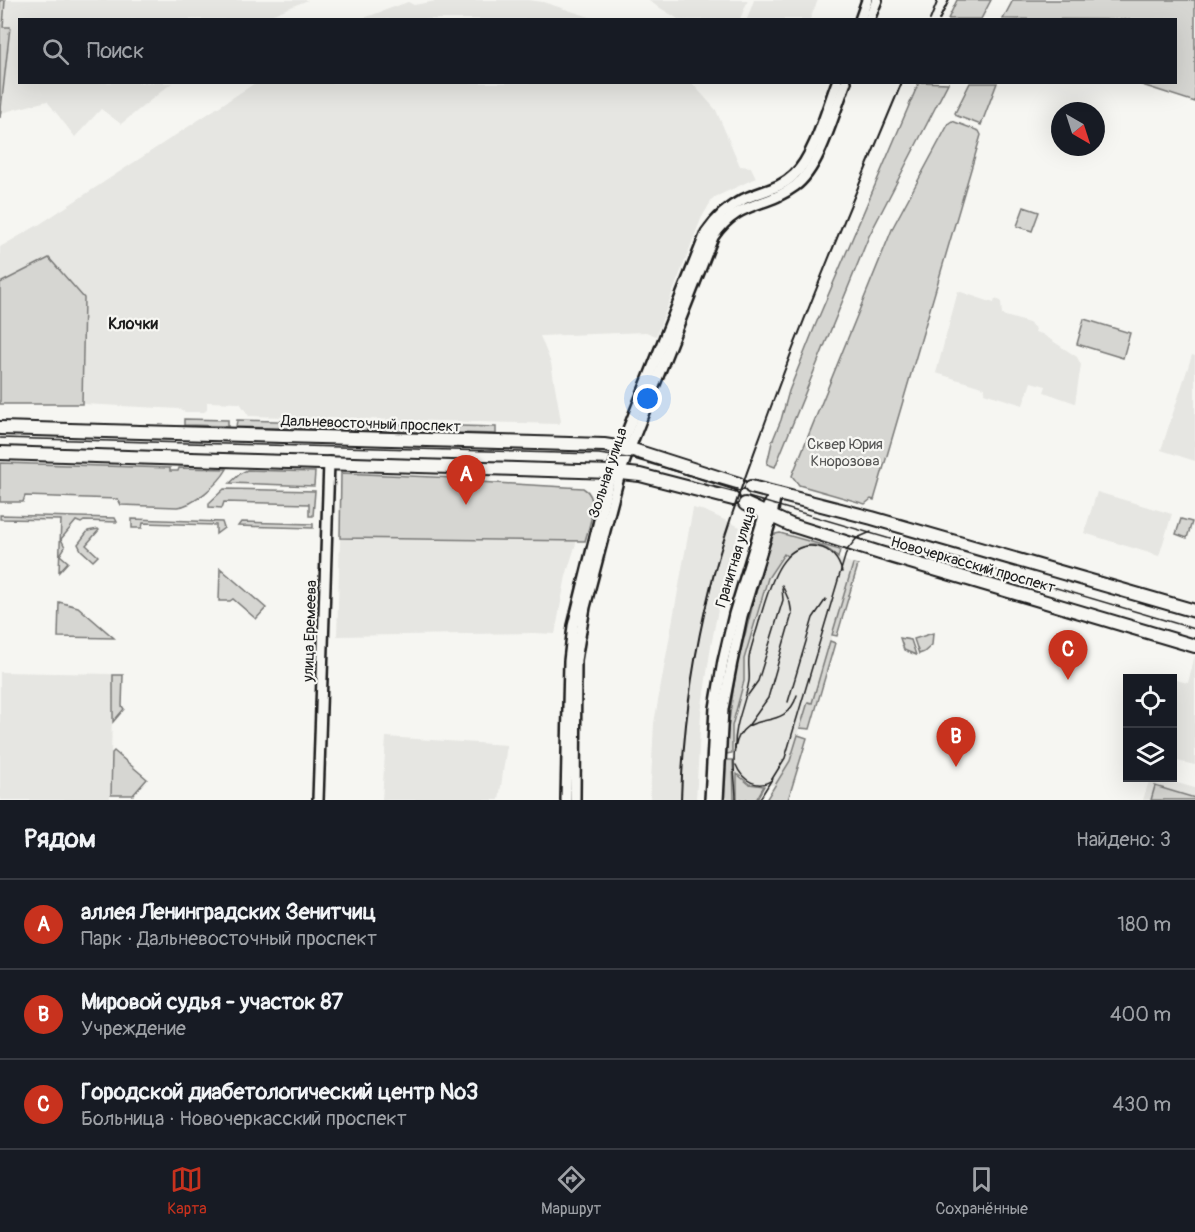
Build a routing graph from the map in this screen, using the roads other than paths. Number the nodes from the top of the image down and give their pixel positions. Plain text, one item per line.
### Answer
1 (867, 0) edge
2 (877, 0) edge
3 (861, 18) edge
4 (870, 18) edge
5 (836, 84) edge
6 (845, 84) edge
7 (0, 428) edge
8 (625, 448) junction
9 (0, 453) edge
10 (329, 462) junction
11 (616, 473) junction
12 (742, 484) joint
13 (775, 493) junction
14 (769, 514) junction
15 (1195, 611) edge
16 (1195, 646) edge
17 (318, 800) edge
18 (566, 800) edge
19 (575, 800) edge
20 (710, 800) edge
21 (718, 800) edge

1 - 3 street
2 - 4 street
5 - 8 street, Зольная улица
6 - 8 street, Зольная улица
7 - 8 main road, Дальневосточный проспект
8 - 11 street, Зольная улица
8 - 12 main road, Дальневосточный проспект
9 - 10 main road
10 - 11 main road
10 - 17 street, улица Еремеева
11 - 14 main road, Новочеркасский проспект
11 - 18 street, Зольная улица
11 - 19 street, Зольная улица
12 - 13 main road, Новочеркасский проспект
13 - 14 street, Гранитная улица
13 - 15 main road, Новочеркасский проспект
14 - 16 main road, Новочеркасский проспект
14 - 20 street, Гранитная улица
14 - 21 street, Гранитная улица

